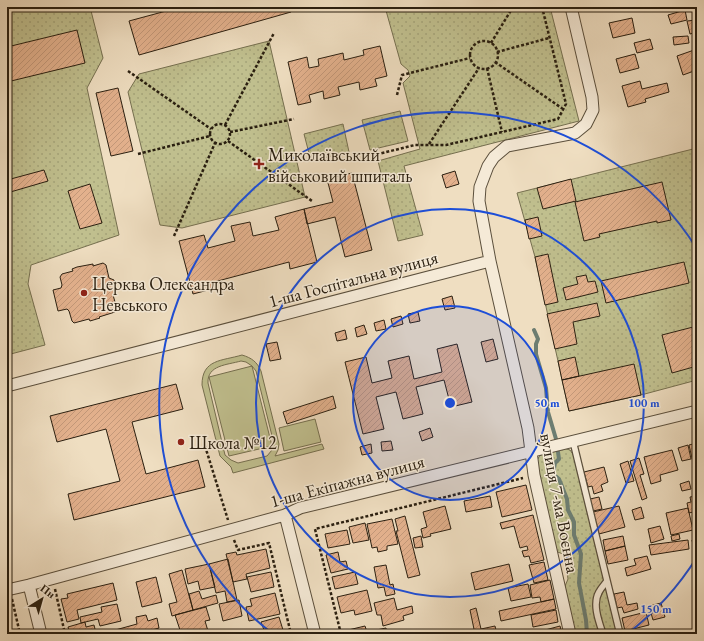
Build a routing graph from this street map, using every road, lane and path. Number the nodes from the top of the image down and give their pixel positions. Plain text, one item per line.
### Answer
1 (513, 7) edge
2 (542, 7) edge
3 (571, 7) edge
4 (274, 33) dead end
5 (549, 38) junction
6 (491, 43) junction
7 (497, 52) junction
8 (470, 58) junction
9 (495, 62) junction
10 (479, 68) junction
11 (486, 68) junction
12 (128, 71) dead end
13 (397, 96) dead end
14 (563, 109) junction
15 (294, 119) dead end
16 (225, 125) junction
17 (211, 129) junction
18 (230, 132) junction
19 (502, 132) junction
20 (210, 136) junction
21 (228, 141) junction
22 (215, 144) junction
23 (429, 145) junction
24 (138, 154) dead end
25 (362, 158) dead end
26 (312, 201) dead end
27 (174, 236) dead end
28 (490, 261) junction
29 (7, 386) edge
30 (697, 411) edge
31 (573, 441) junction
32 (205, 446) dead end
33 (531, 451) junction
34 (534, 475) junction
35 (285, 515) junction
36 (232, 530) junction
37 (53, 579) junction
38 (607, 581) junction
39 (29, 585) junction
40 (8, 590) edge
41 (20, 634) edge
42 (41, 634) edge
43 (65, 634) edge
44 (291, 634) edge
45 (315, 634) edge
46 (341, 634) edge
47 (570, 634) edge
48 (603, 634) edge
49 (620, 634) edge

1 - 6 path
2 - 5 path
3 - 28 street
4 - 16 path
5 - 7 path
5 - 14 path
6 - 7 path
6 - 8 path
7 - 9 path
8 - 10 path
8 - 13 path
9 - 11 path
9 - 14 path
10 - 11 path
10 - 23 path
11 - 19 path
12 - 17 path
14 - 19 path
15 - 18 path
16 - 17 path
16 - 18 path
17 - 20 path
18 - 21 path
19 - 23 path
20 - 22 path
20 - 24 path
21 - 22 path
21 - 26 path
22 - 27 path
23 - 25 path
28 - 29 street, 1-ша Госпітальна вулиця
28 - 33 street, вулиця 7-ма Воєнна
30 - 31 street, 1-ша Екіпажна вулиця
31 - 33 street, 1-ша Екіпажна вулиця
31 - 38 lane
32 - 36 path
33 - 34 street, вулиця 7-ма Воєнна
33 - 35 street, 1-ша Екіпажна вулиця
34 - 46 path
34 - 47 street, вулиця 7-ма Воєнна
35 - 36 street, 1-ша Екіпажна вулиця
35 - 45 street
36 - 37 street, 1-ша Екіпажна вулиця
36 - 44 path
37 - 39 street, 1-ша Екіпажна вулиця
37 - 43 path
38 - 48 lane
38 - 49 lane
39 - 40 street, 1-ша Екіпажна вулиця
39 - 42 street
40 - 41 path

